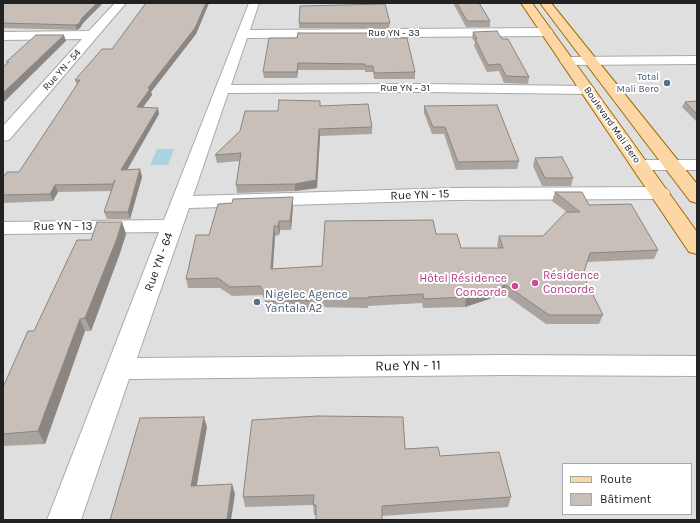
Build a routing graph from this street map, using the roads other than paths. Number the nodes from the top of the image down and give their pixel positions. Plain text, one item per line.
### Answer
1 (121, 3) edge
2 (254, 3) edge
3 (526, 3) edge
4 (545, 3) edge
5 (547, 32) junction
6 (242, 34) junction
7 (3, 36) edge
8 (92, 36) junction
9 (697, 60) edge
10 (567, 61) junction
11 (590, 61) junction
12 (222, 88) junction
13 (588, 90) junction
14 (4, 134) edge
15 (672, 165) junction
16 (697, 165) edge
17 (640, 166) junction
18 (660, 193) junction
19 (697, 197) edge
20 (181, 202) junction
21 (172, 226) junction
22 (3, 228) edge
23 (697, 246) edge
24 (697, 366) edge
25 (120, 369) junction
26 (64, 520) edge

1 - 8 street, Rue YN - 54
2 - 6 street, Rue YN - 64
3 - 5 main road, Boulevard Mali Bero
4 - 11 main road, Boulevard Mali Bero
5 - 6 street, Rue YN - 33
5 - 10 main road, Boulevard Mali Bero
6 - 12 street, Rue YN - 64
7 - 8 street
8 - 14 street, Rue YN - 54
9 - 11 street
10 - 11 street
10 - 13 main road, Boulevard Mali Bero
11 - 15 main road, Boulevard Mali Bero
12 - 13 street, Rue YN - 31
12 - 20 street, Rue YN - 64
13 - 17 main road, Boulevard Mali Bero
15 - 16 street
15 - 17 street
15 - 19 main road, Boulevard Mali Bero
17 - 18 main road, Boulevard Mali Bero
18 - 20 street, Rue YN - 15
18 - 23 main road, Boulevard Mali Bero
20 - 21 street, Rue YN - 64
21 - 22 street, Rue YN - 13
21 - 25 street, Rue YN - 64
24 - 25 street, Rue YN - 11
25 - 26 street, Rue YN - 64

